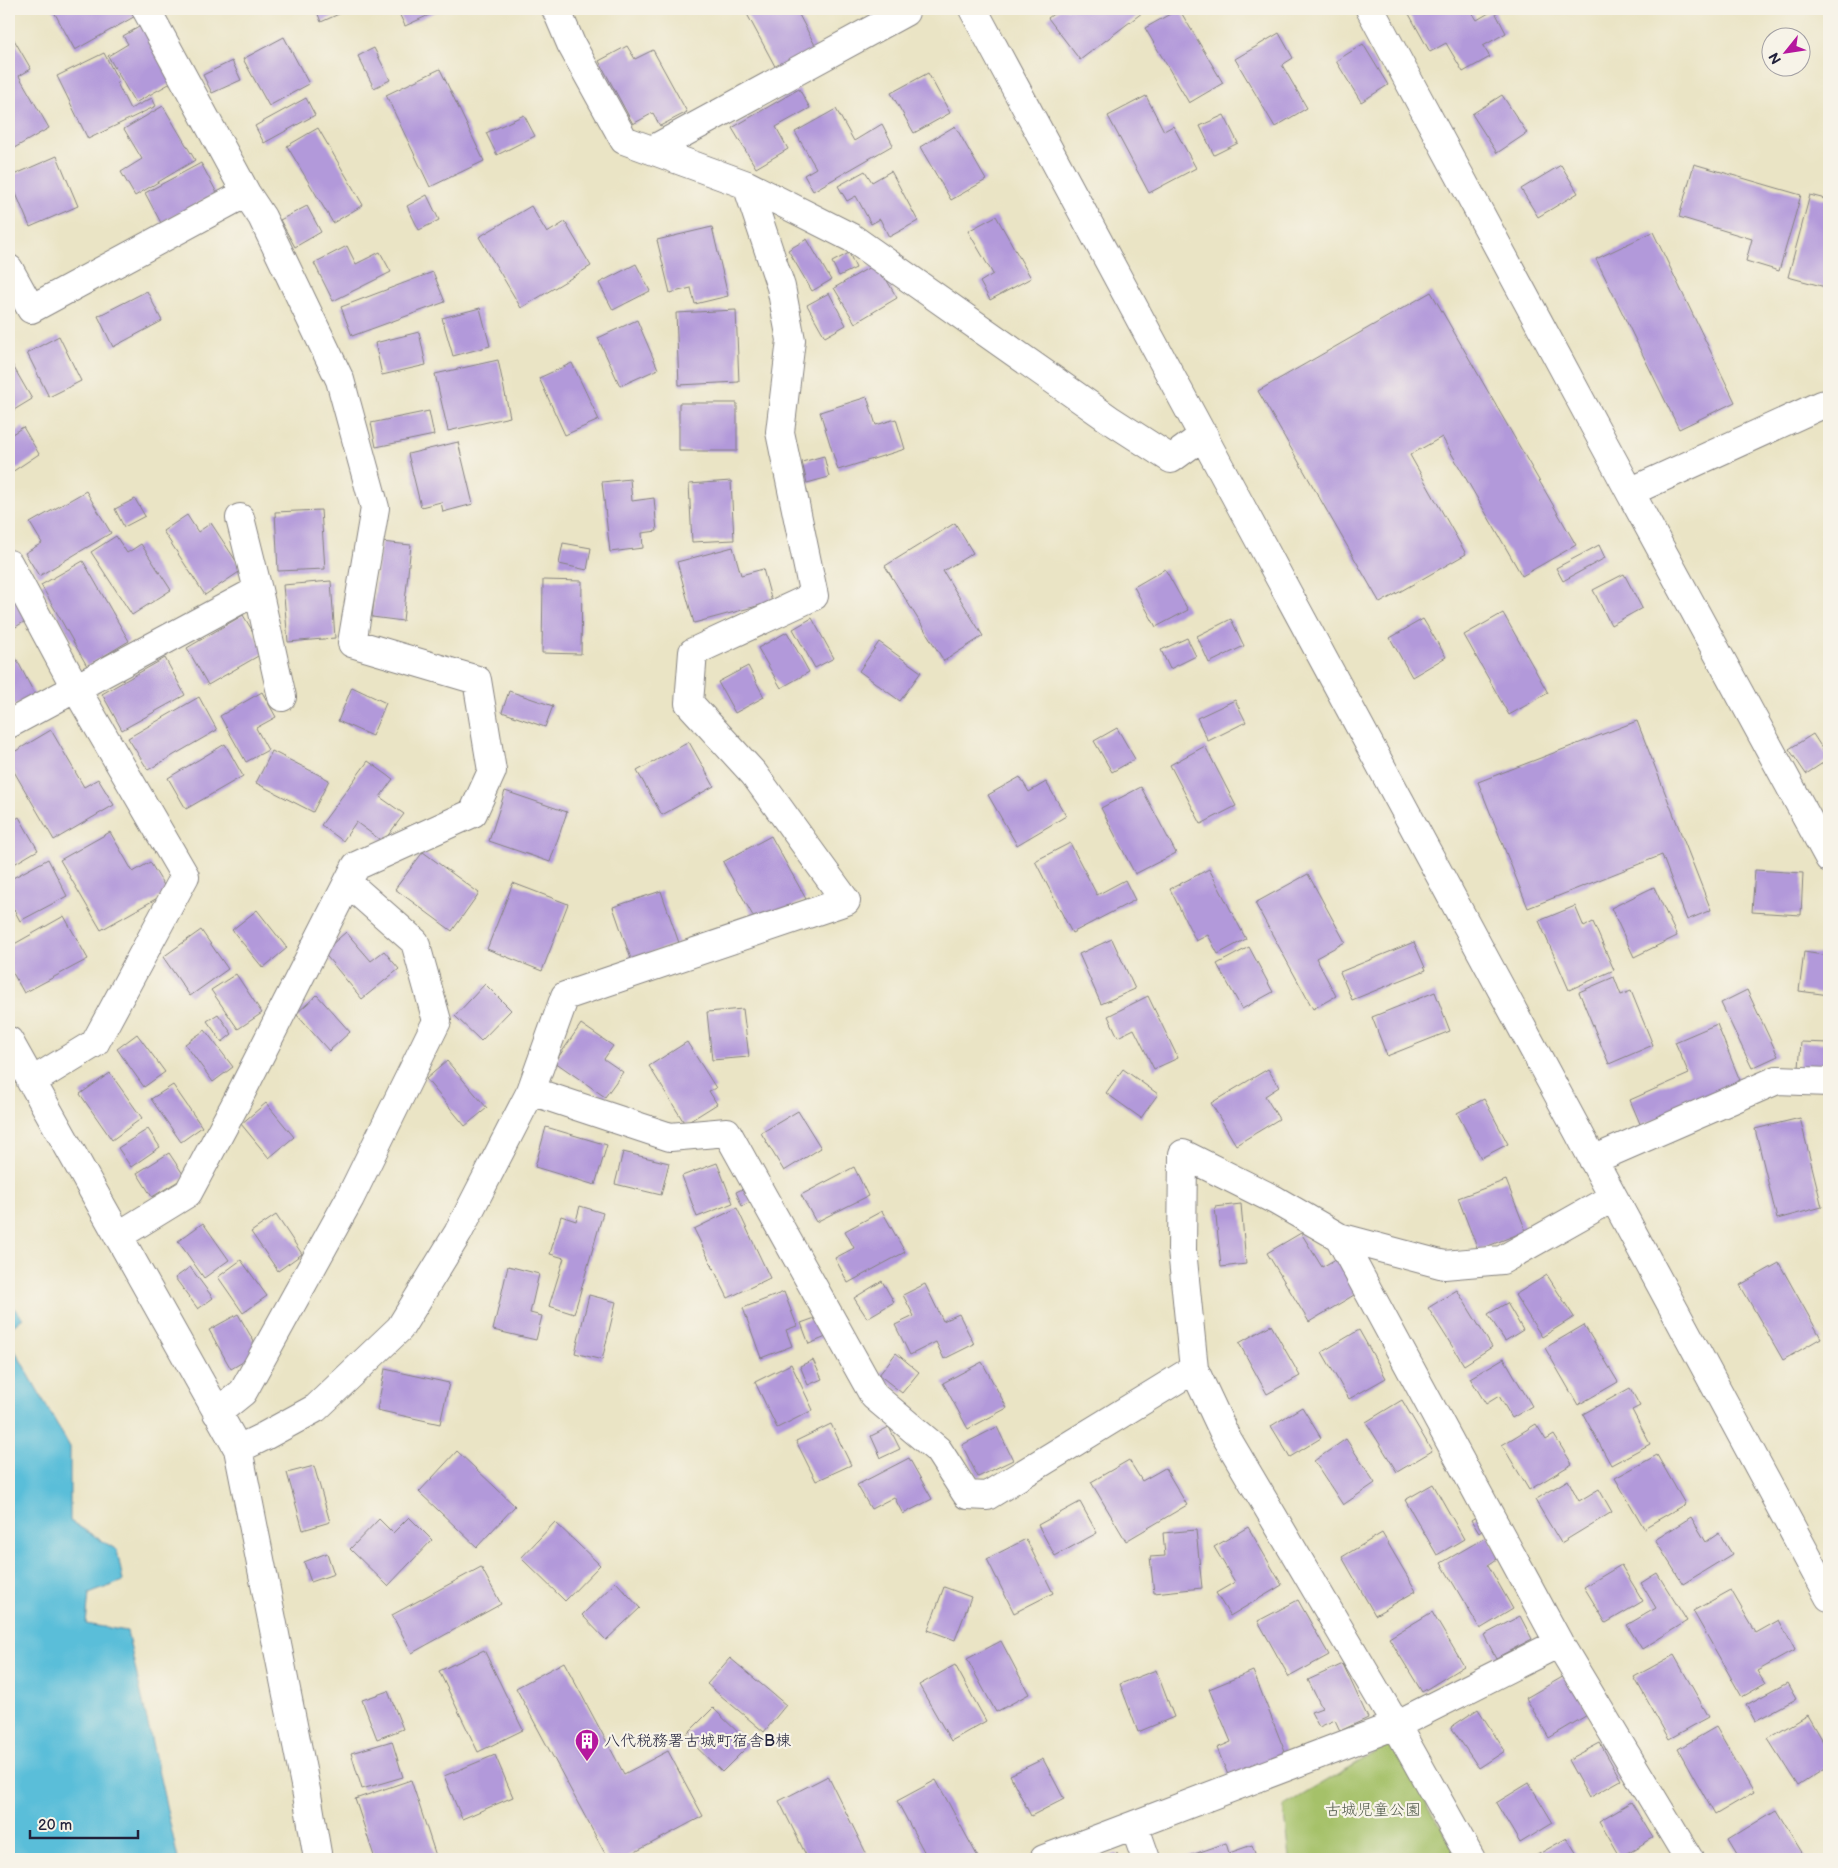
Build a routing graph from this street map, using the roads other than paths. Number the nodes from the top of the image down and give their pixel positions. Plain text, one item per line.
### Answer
1 (146, 9) edge
2 (556, 9) edge
3 (973, 9) edge
4 (1370, 9) edge
5 (905, 12) dead end
6 (652, 150) junction
7 (747, 184) junction
8 (246, 193) junction
9 (9, 268) edge
10 (1829, 404) edge
11 (1204, 435) junction
12 (1630, 492) junction
13 (240, 518) dead end
14 (9, 564) edge
15 (258, 590) junction
16 (75, 687) junction
17 (282, 697) dead end
18 (9, 724) edge
19 (1829, 858) edge
20 (348, 883) junction
21 (9, 1041) edge
22 (31, 1082) junction
23 (1829, 1082) edge
24 (532, 1091) junction
25 (1593, 1160) junction
26 (1612, 1198) junction
27 (118, 1236) junction
28 (1340, 1237) junction
29 (1194, 1369) junction
30 (217, 1413) junction
31 (238, 1449) junction
32 (1829, 1597) edge
33 (1559, 1643) junction
34 (1396, 1726) junction
35 (1134, 1825) junction
36 (318, 1859) edge
37 (1044, 1859) edge
38 (1146, 1859) edge
39 (1471, 1859) edge
40 (1689, 1859) edge

1 - 8 street
2 - 6 street
3 - 11 street
4 - 12 street
5 - 6 street
6 - 7 street
7 - 11 street
7 - 24 street
8 - 9 street
8 - 20 street
10 - 12 street
11 - 25 street
12 - 19 street
13 - 15 street
14 - 16 street
15 - 16 street
15 - 17 street
16 - 18 street
16 - 22 street
20 - 27 street
20 - 30 street
21 - 22 street
22 - 27 street
23 - 25 street
24 - 29 street
24 - 31 street
25 - 26 street
26 - 28 street
26 - 32 street
27 - 30 street
28 - 29 street
28 - 33 street
29 - 34 street
30 - 31 street
31 - 36 street
33 - 34 street
33 - 40 street
34 - 35 street
34 - 39 street
35 - 37 street
35 - 38 street

